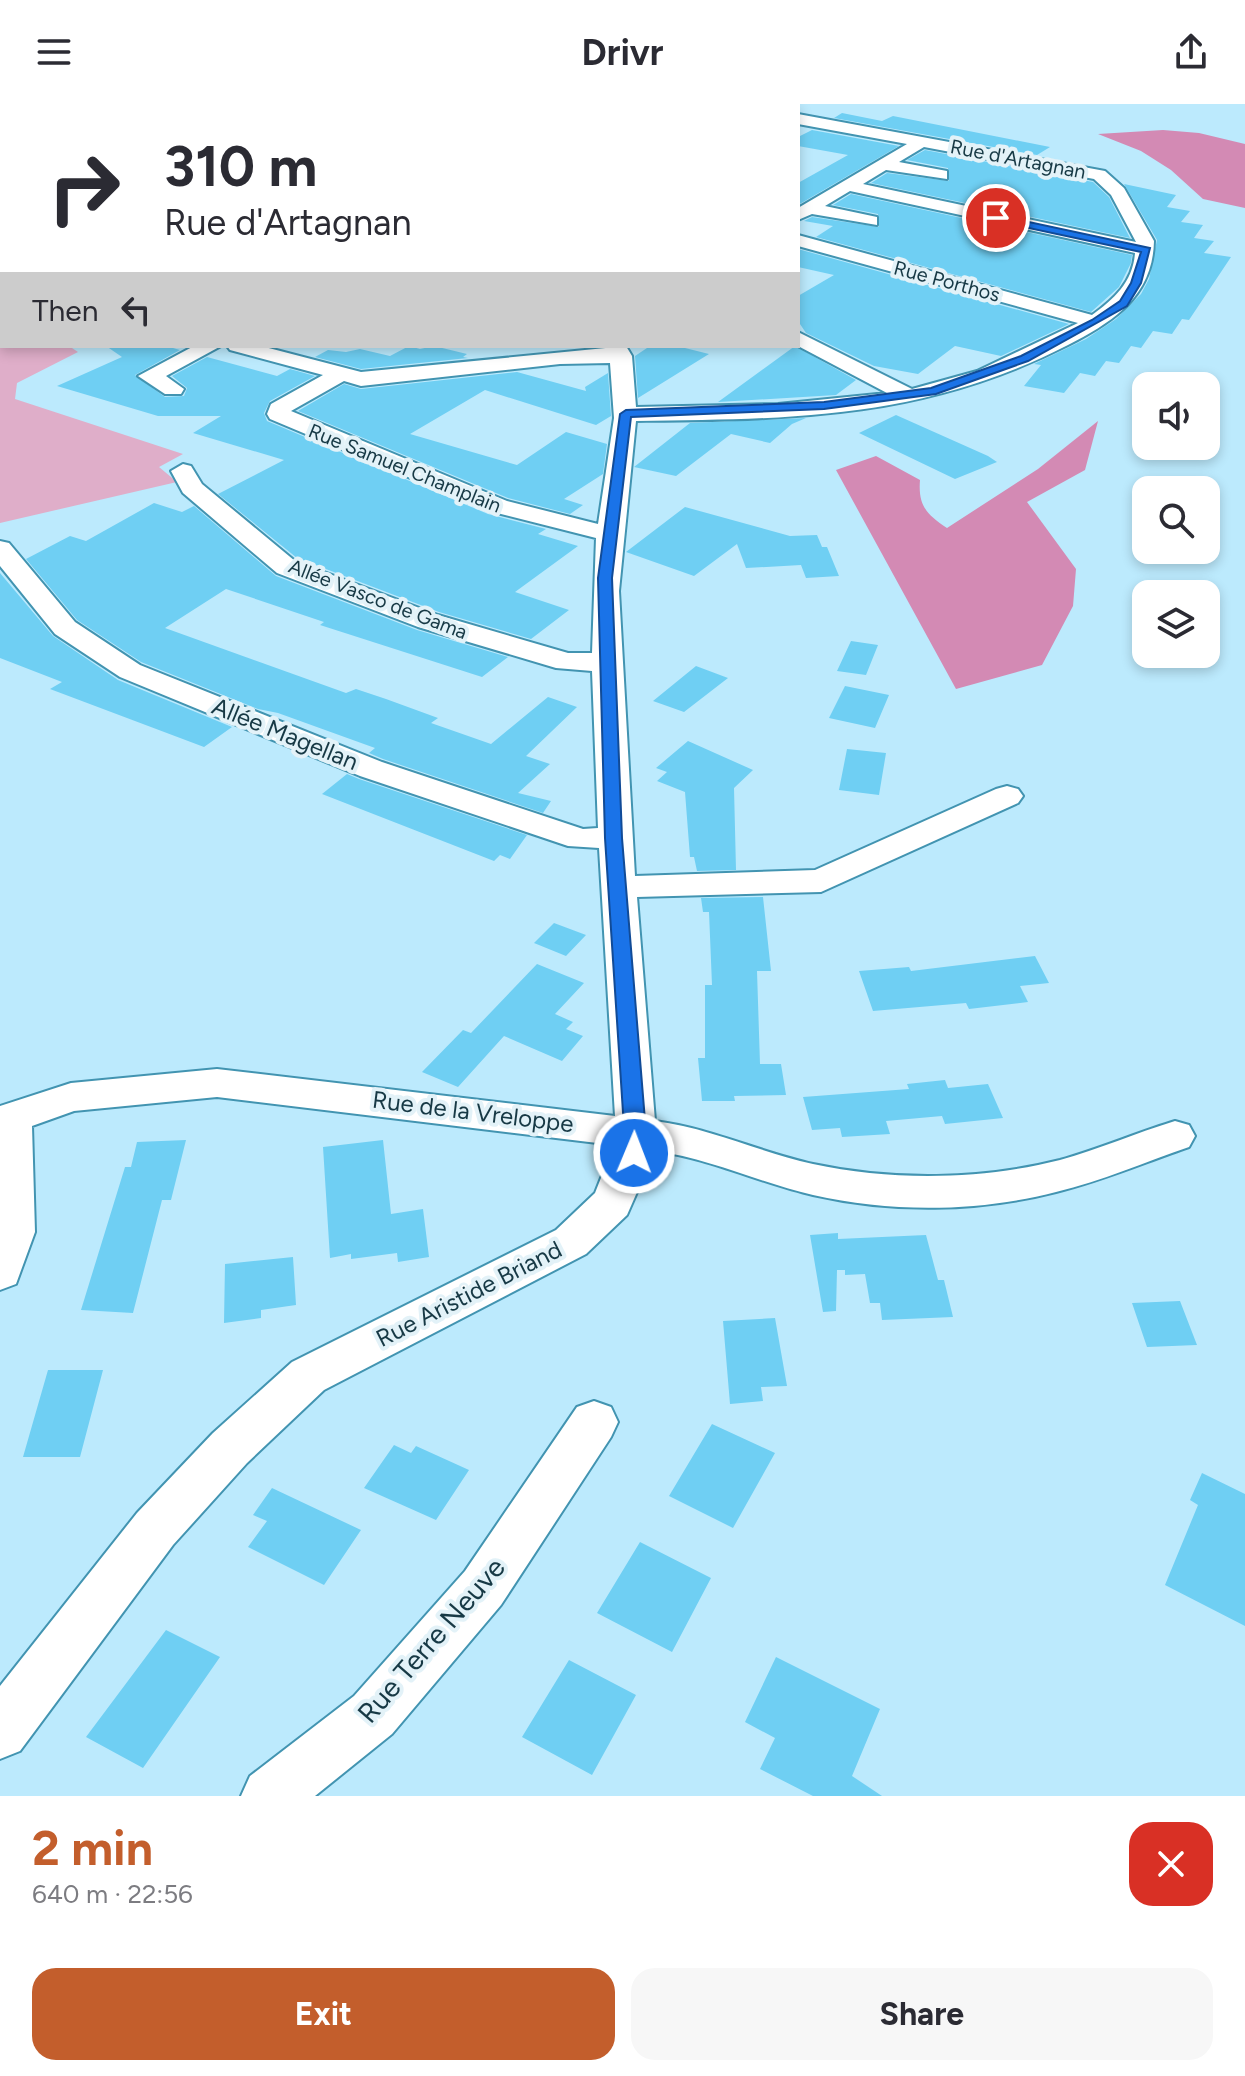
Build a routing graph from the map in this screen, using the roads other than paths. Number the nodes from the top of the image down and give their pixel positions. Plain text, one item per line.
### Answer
1 (800, 119) edge
2 (922, 142) junction
3 (880, 164) junction
4 (941, 175) dead end
5 (845, 185) junction
6 (803, 211) edge
7 (871, 221) dead end
8 (800, 241) edge
9 (1146, 250) junction
10 (1096, 322) junction
11 (800, 339) edge
12 (207, 348) edge
13 (244, 348) edge
14 (618, 351) edge
15 (341, 374) junction
16 (173, 389) dead end
17 (909, 396) junction
18 (626, 414) junction
19 (183, 471) dead end
20 (609, 534) junction
21 (0, 549) edge
22 (606, 662) junction
23 (1007, 796) dead end
24 (613, 838) junction
25 (619, 887) junction
26 (6, 1119) edge
27 (636, 1133) junction
28 (1175, 1136) dead end
29 (0, 1272) edge
30 (594, 1422) dead end
31 (0, 1731) edge
32 (270, 1796) edge

1 - 2 street, Rue d'Artagnan
2 - 3 street
2 - 9 street, Rue d'Artagnan
3 - 4 street
3 - 5 street
5 - 6 street
5 - 9 street
6 - 7 street
8 - 10 street, Rue Porthos
9 - 10 street
10 - 17 street
11 - 17 street
12 - 16 street
13 - 15 street
14 - 15 street
14 - 18 street, Rue Aristide Briand
15 - 20 street, Rue Samuel Champlain
17 - 18 street
18 - 20 street, Rue Aristide Briand
19 - 22 street, Allée Vasco de Gama
20 - 22 street, Rue Aristide Briand
21 - 24 street, Allée Magellan
22 - 24 street, Rue Aristide Briand
23 - 25 street
24 - 25 street, Rue Aristide Briand
25 - 27 street, Rue Aristide Briand
26 - 27 street, Rue de la Vreloppe
26 - 29 street
27 - 28 street, Rue de la Vreloppe
27 - 31 street, Rue Aristide Briand
30 - 32 street, Rue Terre Neuve

